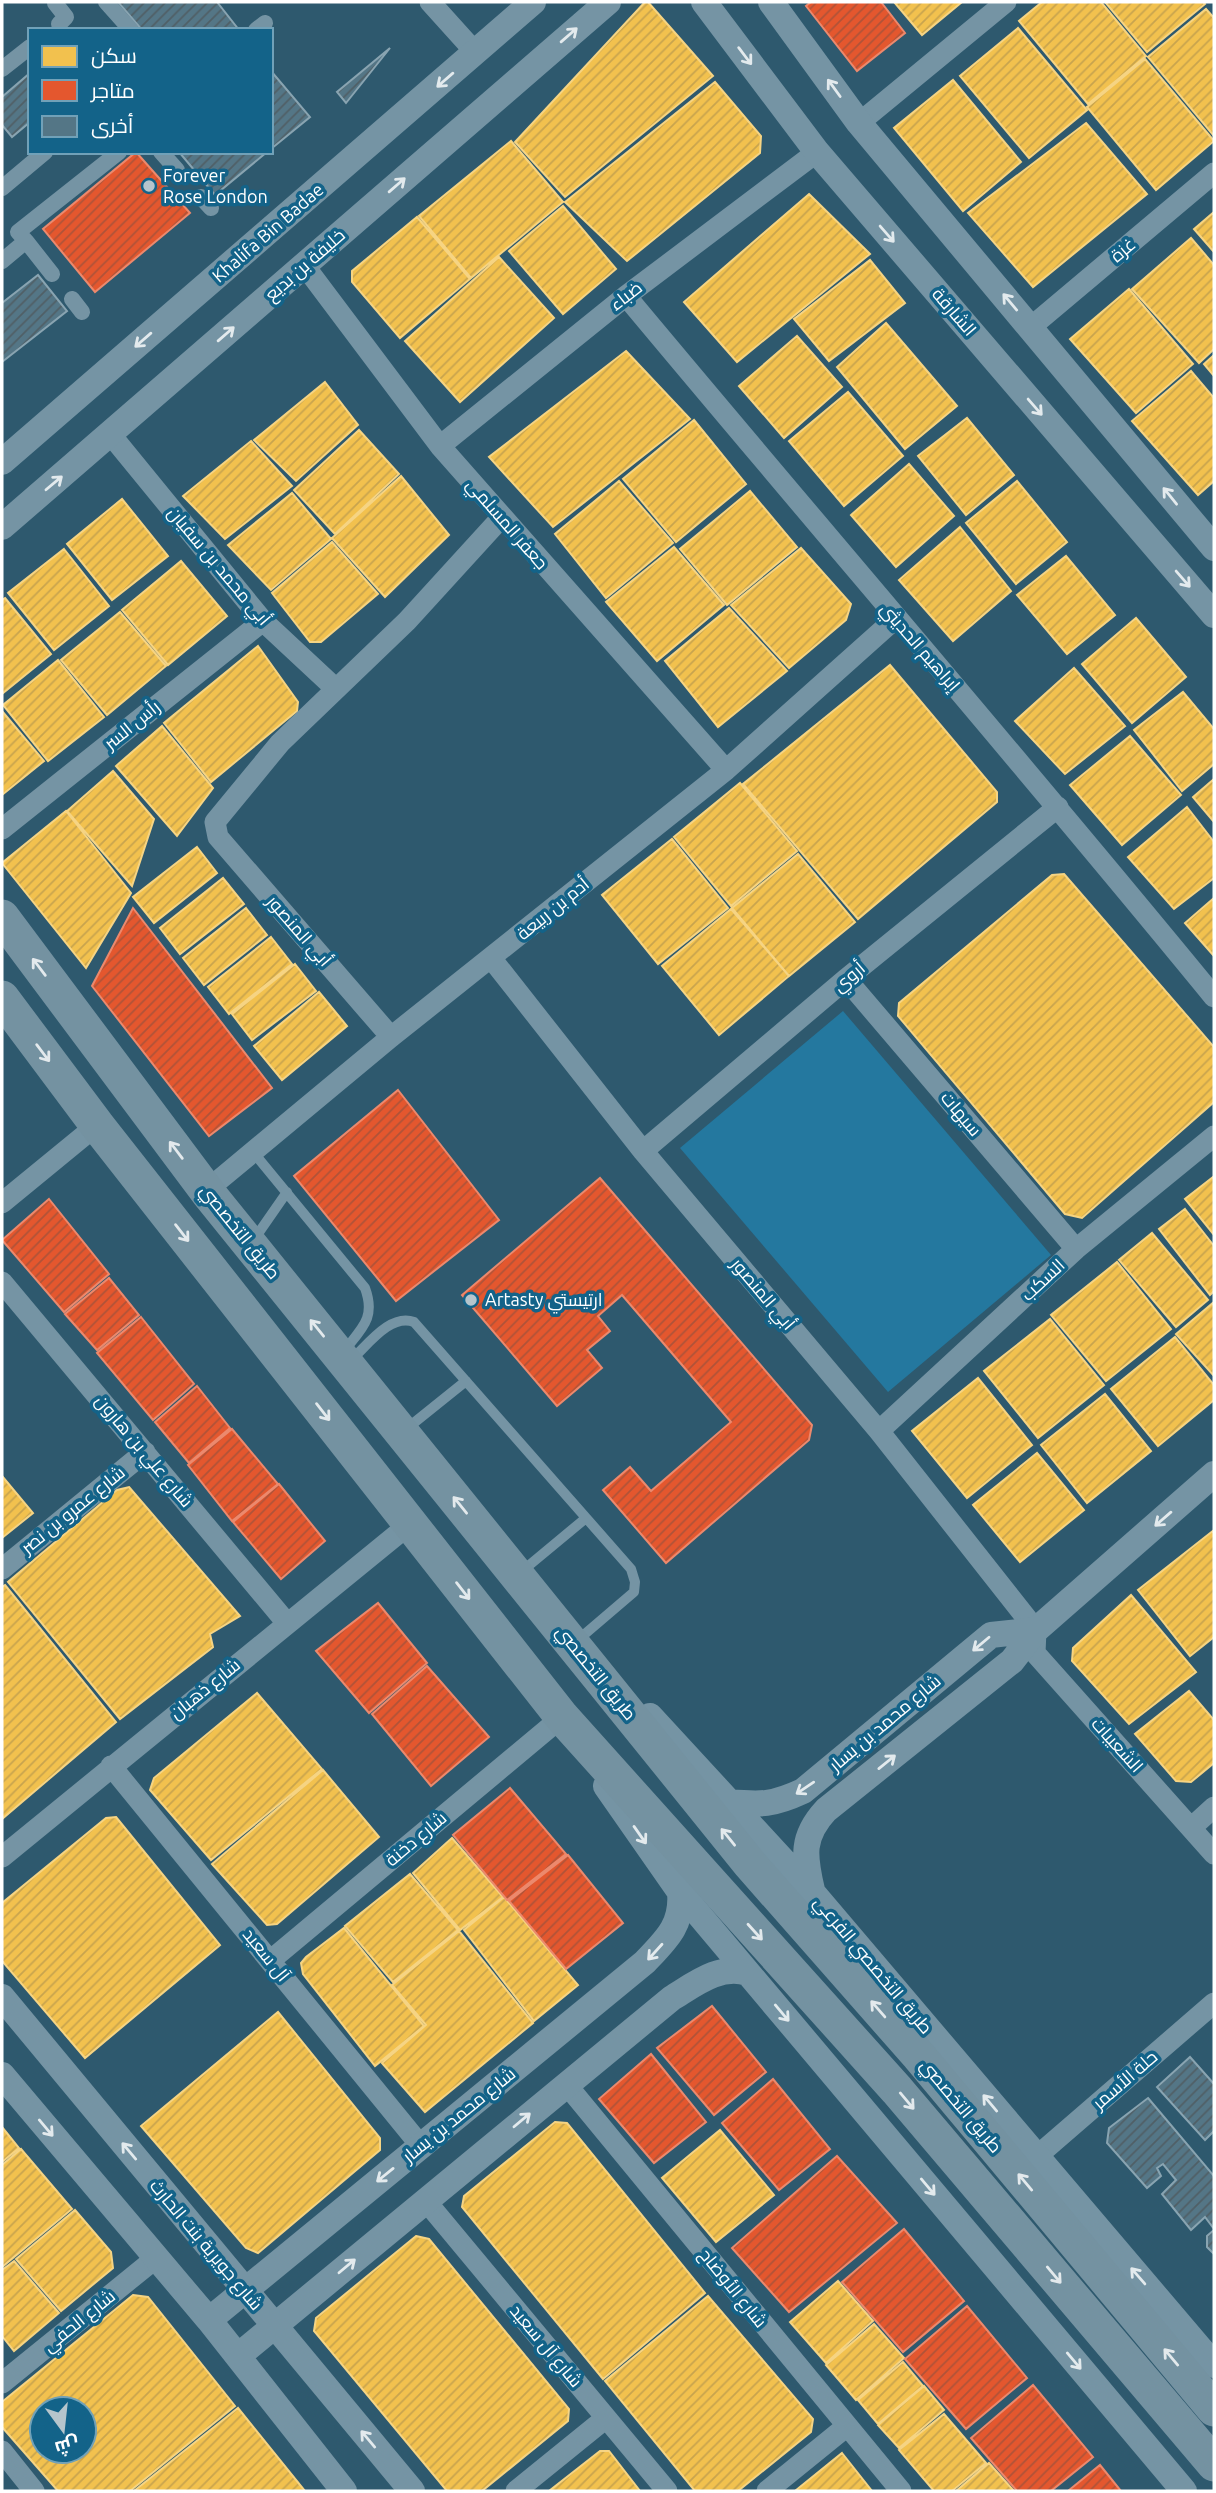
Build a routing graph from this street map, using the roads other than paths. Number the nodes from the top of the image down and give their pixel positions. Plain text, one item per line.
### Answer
1 (106, 2) edge
2 (430, 2) edge
3 (533, 2) edge
4 (608, 2) edge
5 (704, 2) edge
6 (771, 2) edge
7 (1006, 2) edge
8 (55, 3) edge
9 (58, 28) edge
10 (129, 28) edge
11 (28, 49) edge
12 (476, 54) junction
13 (2, 69) edge
14 (859, 124) junction
15 (817, 152) junction
16 (43, 154) edge
17 (117, 154) edge
18 (163, 154) edge
19 (177, 170) dead end
20 (1214, 173) edge
21 (3, 194) edge
22 (26, 241) junction
23 (2, 261) edge
24 (304, 265) junction
25 (52, 274) dead end
26 (626, 296) junction
27 (72, 299) dead end
28 (82, 312) dead end
29 (1031, 327) junction
30 (111, 435) junction
31 (440, 446) junction
32 (2, 462) edge
33 (501, 518) junction
34 (1205, 519) edge
35 (2, 527) edge
36 (1214, 548) edge
37 (1214, 615) edge
38 (895, 619) junction
39 (263, 621) junction
40 (336, 689) junction
41 (726, 770) junction
42 (1058, 807) junction
43 (2, 829) edge
44 (2, 917) edge
45 (491, 958) junction
46 (846, 979) junction
47 (1214, 997) edge
48 (2, 998) edge
49 (391, 1037) junction
50 (97, 1125) junction
51 (1214, 1136) edge
52 (253, 1152) junction
53 (643, 1152) junction
54 (288, 1192) junction
55 (209, 1194) junction
56 (2, 1203) edge
57 (250, 1245) junction
58 (1076, 1250) junction
59 (2, 1282) edge
60 (343, 1360) junction
61 (466, 1381) junction
62 (879, 1431) junction
63 (402, 1433) junction
64 (145, 1452) junction
65 (1214, 1474) edge
66 (586, 1518) junction
67 (411, 1523) junction
68 (2, 1569) edge
69 (518, 1576) junction
70 (286, 1622) junction
71 (1036, 1630) junction
72 (579, 1639) junction
73 (562, 1717) junction
74 (111, 1766) junction
75 (729, 1802) junction
76 (1214, 1807) edge
77 (1191, 1828) junction
78 (1214, 1854) edge
79 (2, 1857) edge
80 (680, 1892) junction
81 (812, 1892) junction
82 (271, 1960) junction
83 (748, 1973) junction
84 (2, 1997) edge
85 (1212, 2010) edge
86 (565, 2028) junction
87 (594, 2060) junction
88 (2, 2076) edge
89 (566, 2084) junction
90 (421, 2146) junction
91 (1036, 2157) junction
92 (425, 2200) junction
93 (291, 2252) junction
94 (156, 2258) junction
95 (321, 2288) junction
96 (244, 2291) junction
97 (209, 2320) junction
98 (275, 2327) junction
99 (238, 2356) junction
100 (1214, 2365) edge
101 (2, 2383) edge
102 (329, 2392) junction
103 (1214, 2409) edge
104 (606, 2418) junction
105 (292, 2425) junction
106 (847, 2426) junction
107 (2, 2451) edge
108 (1214, 2464) edge
109 (34, 2491) edge
110 (344, 2491) edge
111 (412, 2491) edge
112 (516, 2491) edge
113 (667, 2491) edge
114 (767, 2491) edge
115 (901, 2491) edge
116 (1184, 2491) edge

1 - 10 street
2 - 12 street
3 - 12 street, Khalifa Bin Badae
24 -> 4 street, خليفة بن بديع
5 -> 15 street, الشارقة
14 -> 6 street
7 - 14 street
8 - 9 street
11 - 13 street
12 -> 32 street, Khalifa Bin Badae
29 -> 14 street
15 - 26 street, ضباء
15 -> 37 street, الشارقة
16 - 21 street
17 - 22 street
18 - 19 street
20 - 29 street, غزة
22 - 23 street
22 - 25 street
30 -> 24 street, خليفة بن بديع
24 - 31 street, جعفر المسلمي
26 - 31 street, ضباء
26 - 38 street, إبراهيم الحديثي
27 - 28 street
34 -> 29 street
35 -> 30 street, خليفة بن بديع
30 - 39 street, أبي محمد بن سفيان
31 - 33 street, جعفر المسلمي
33 - 40 street
33 - 41 street, جعفر المسلمي
34 - 36 street
38 - 41 street, أدم بن ربيعة
38 - 42 street, إبراهيم الحديثي
39 - 40 street, أبي محمد بن سفيان
39 - 43 street, رأس السر
40 - 49 street, أبي المنصور
41 - 45 street, أدم بن ربيعة
42 - 46 street, أروي
42 - 47 street, إبراهيم الحديثي
55 -> 44 main road, طريق التخصصي
45 - 49 street, أدم بن ربيعة
45 - 53 street, أبي المنصور
46 - 53 street, أروي
46 - 58 street, سيهات
48 -> 50 main road
49 - 52 street, أدم بن ربيعة
50 - 56 street
50 -> 67 main road
51 - 58 street, السكب
52 - 54 lane
52 - 55 street, أدم بن ربيعة
53 - 62 street, أبي المنصور
54 - 57 lane
54 - 60 lane
55 - 57 main road, طريق التخصصي
60 -> 57 main road, طريق التخصصي
58 - 62 street, السكب
59 - 64 street, شارع علي بن هارون
60 - 61 lane
60 - 63 main road, طريق التخصصي
61 - 63 lane
61 - 66 lane
62 - 71 street, أبي المنصور
69 -> 63 main road, طريق التخصصي
64 - 68 street, شارع عمرو بن نصر
64 - 70 street, شارع علي بن هارون
65 -> 71 street, شارع محمد بن يسار
66 - 69 lane
66 - 72 lane
67 - 70 street, شارع ذهبان
67 -> 73 main road
69 - 72 street, طريق التخصصي الفرعي
103 -> 69 main road, طريق التخصصي
70 - 74 street, شارع ذهبان
71 -> 75 street, شارع محمد بن يسار
71 - 77 street, الشعيبات
81 -> 71 street, شارع محمد بن يسار
72 - 75 street, طريق التخصصي الفرعي
73 -> 80 street
73 - 82 street, شارع دخنة
73 -> 108 main road
74 - 79 street, شارع ذهبان
74 - 82 street, آل سعيد
75 - 81 street, طريق التخصصي الفرعي
76 - 77 street
77 - 78 street, الشعيبات
80 - 83 street
80 -> 86 street, شارع محمد بن يسار
91 -> 81 street, طريق التخصصي الفرعي
82 - 90 street, آل سعيد
83 - 87 street
83 -> 116 street
96 -> 84 street, شارع جويرية بنت الحارث
85 - 91 street, حلة الأسمر
86 - 87 street
86 - 90 street, شارع محمد بن يسار
87 - 89 street
88 -> 94 street
92 -> 89 street
89 - 106 street, شارع الأوضاح
90 -> 93 street, شارع محمد بن يسار
100 -> 91 street, طريق التخصصي الفرعي
95 -> 92 street
92 - 104 street, شارع آل سعيد
93 - 95 street
93 - 96 street, شارع محمد بن يسار
94 - 97 street
94 - 101 street, شارع الحفي
95 - 98 street
96 - 97 street, شارع محمد بن يسار
96 - 98 street, شارع جويرية بنت الحارث
97 - 99 street
98 - 99 street
98 - 102 street, شارع جويرية بنت الحارث
99 - 105 street
102 - 105 street
111 -> 102 street, شارع جويرية بنت الحارث
104 - 112 street
104 - 113 street, شارع آل سعيد
105 - 110 street
106 - 114 street
106 - 115 street, شارع الأوضاح
107 - 109 street

